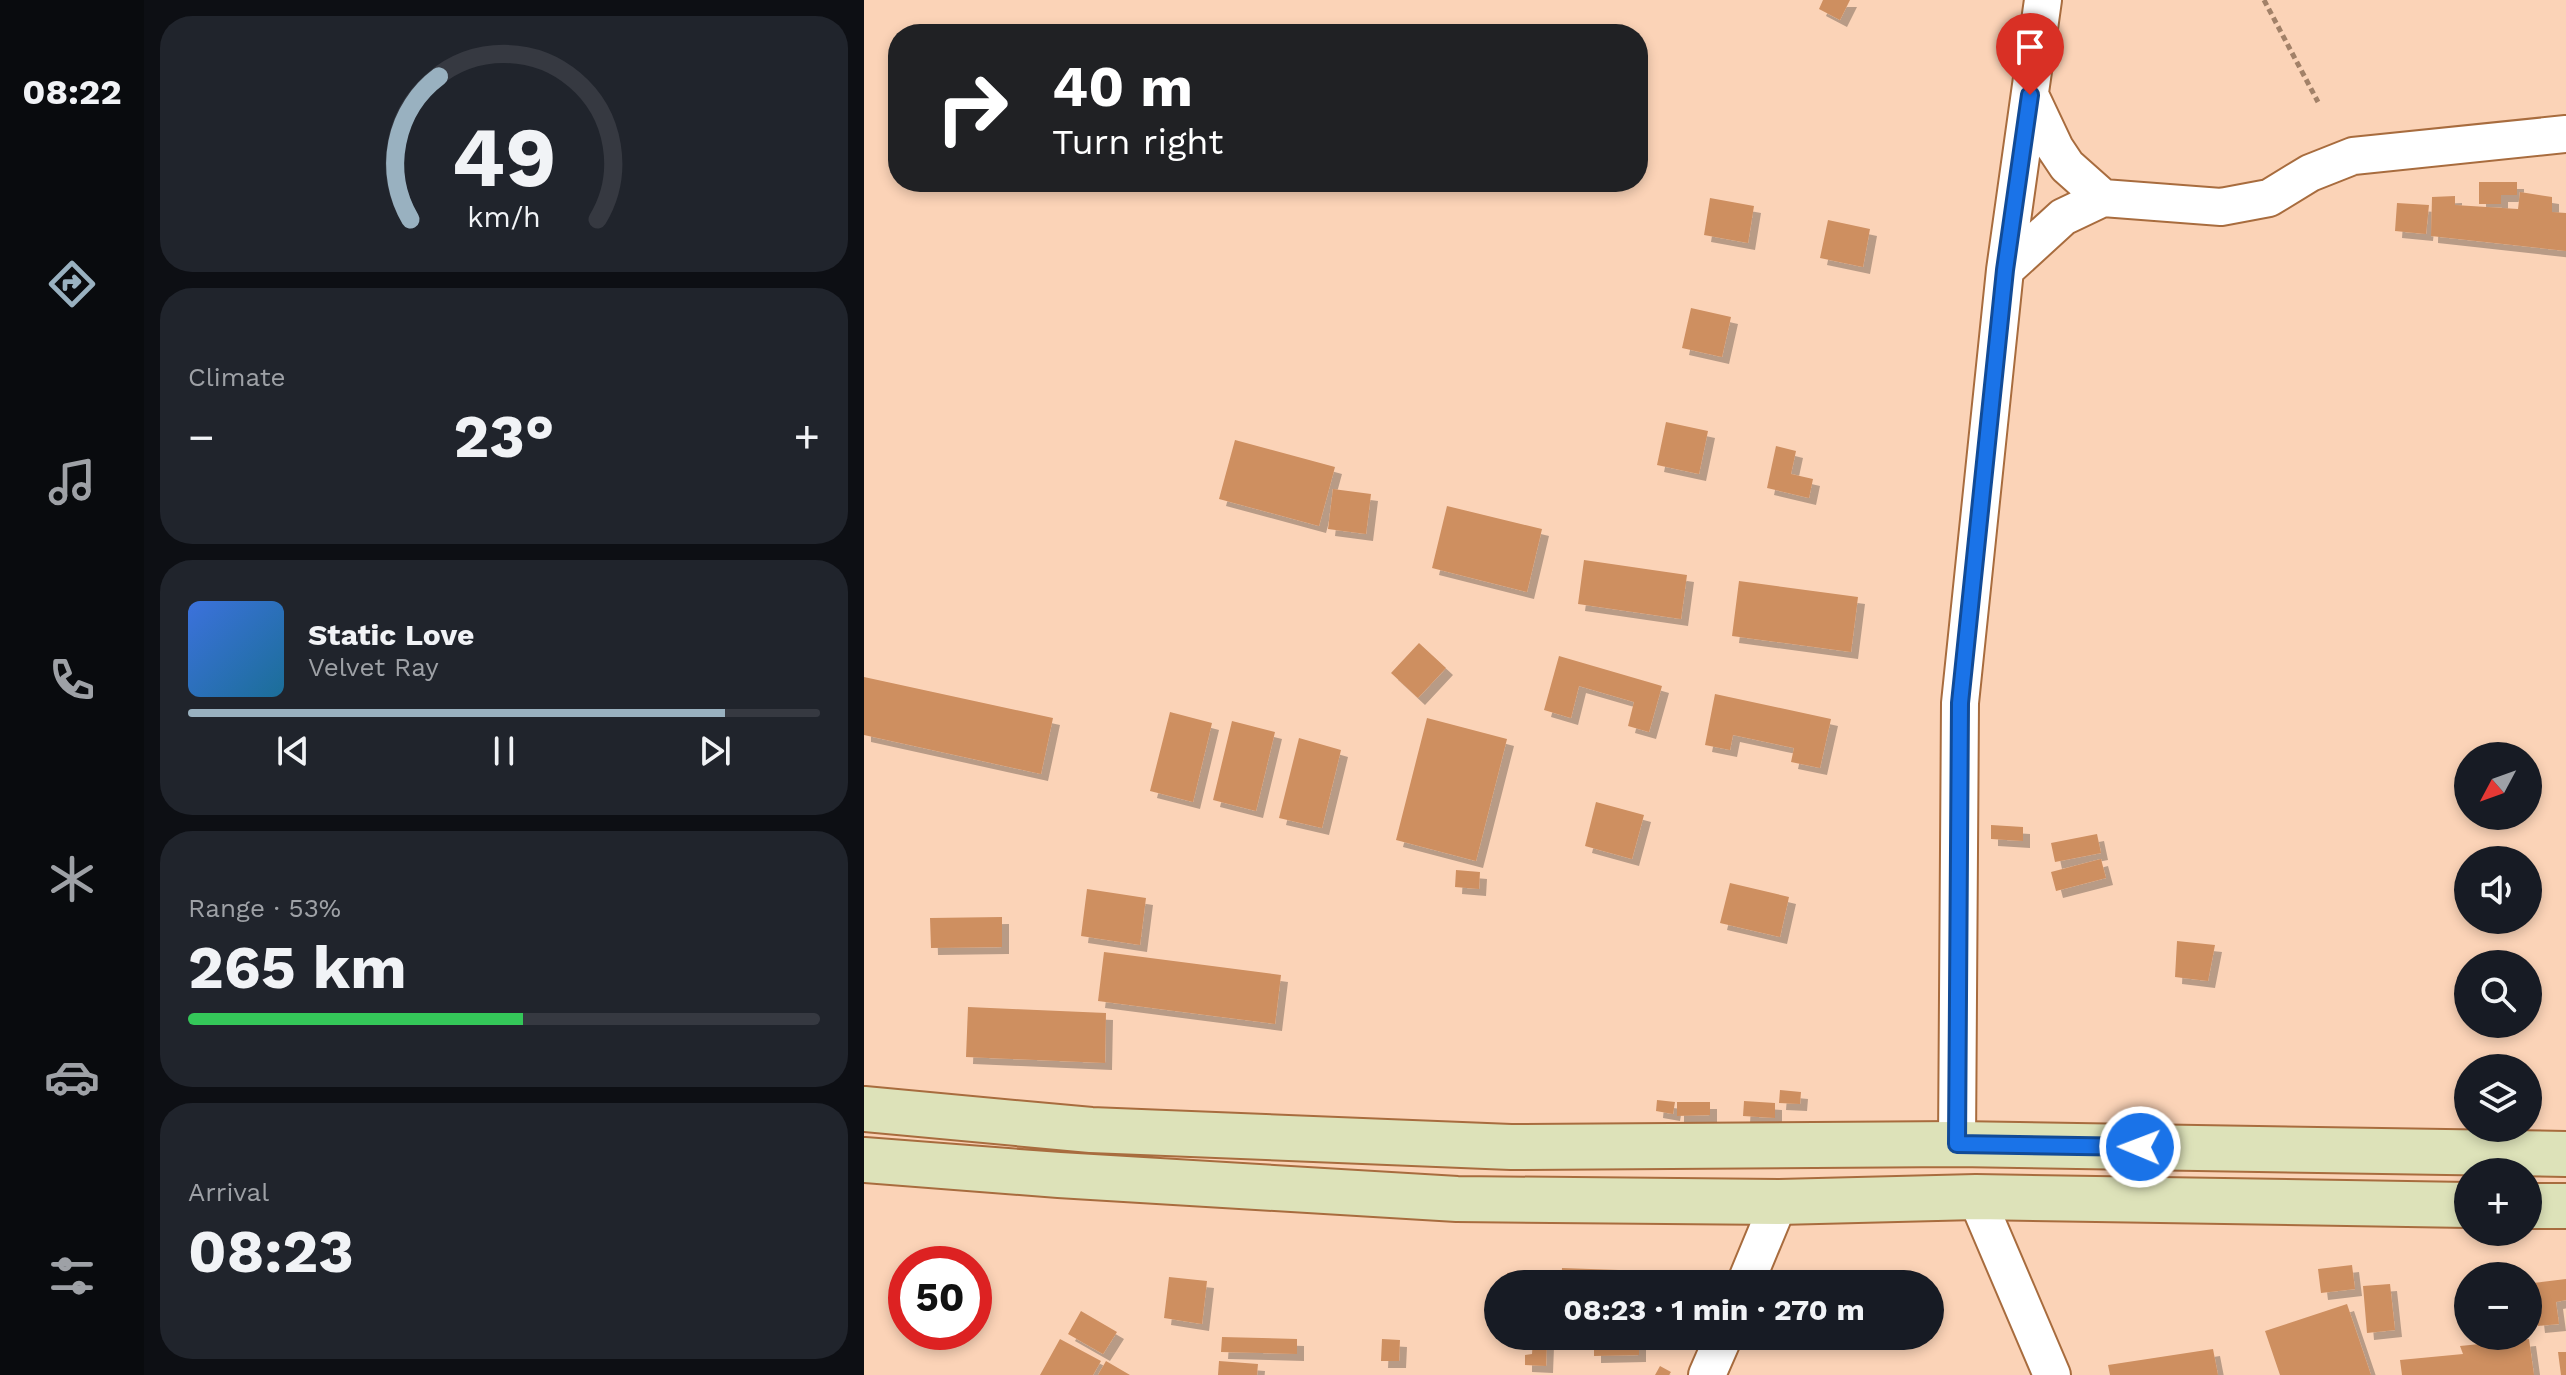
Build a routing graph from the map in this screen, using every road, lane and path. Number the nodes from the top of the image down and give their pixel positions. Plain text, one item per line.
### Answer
1 (2043, 0) edge
2 (2264, 0) edge
3 (2030, 95) junction
4 (2318, 102) dead end
5 (2566, 134) edge
6 (2103, 198) junction
7 (2005, 270) junction
8 (864, 1109) edge
9 (1957, 1144) junction
10 (2566, 1154) edge
11 (864, 1160) edge
12 (1976, 1197) junction
13 (1779, 1202) junction
14 (2454, 1205) edge
15 (2542, 1206) edge
16 (2566, 1206) edge
17 (1751, 1270) edge
18 (1718, 1350) edge
19 (1707, 1375) edge
20 (2052, 1375) edge

1 - 3 street
2 - 4 path
3 - 6 street
3 - 7 street
5 - 6 street
6 - 7 street
7 - 9 street
8 - 9 main road
9 - 10 main road
11 - 13 main road
12 - 13 main road
12 - 14 main road
12 - 20 street
13 - 17 street
15 - 16 main road
18 - 19 street

